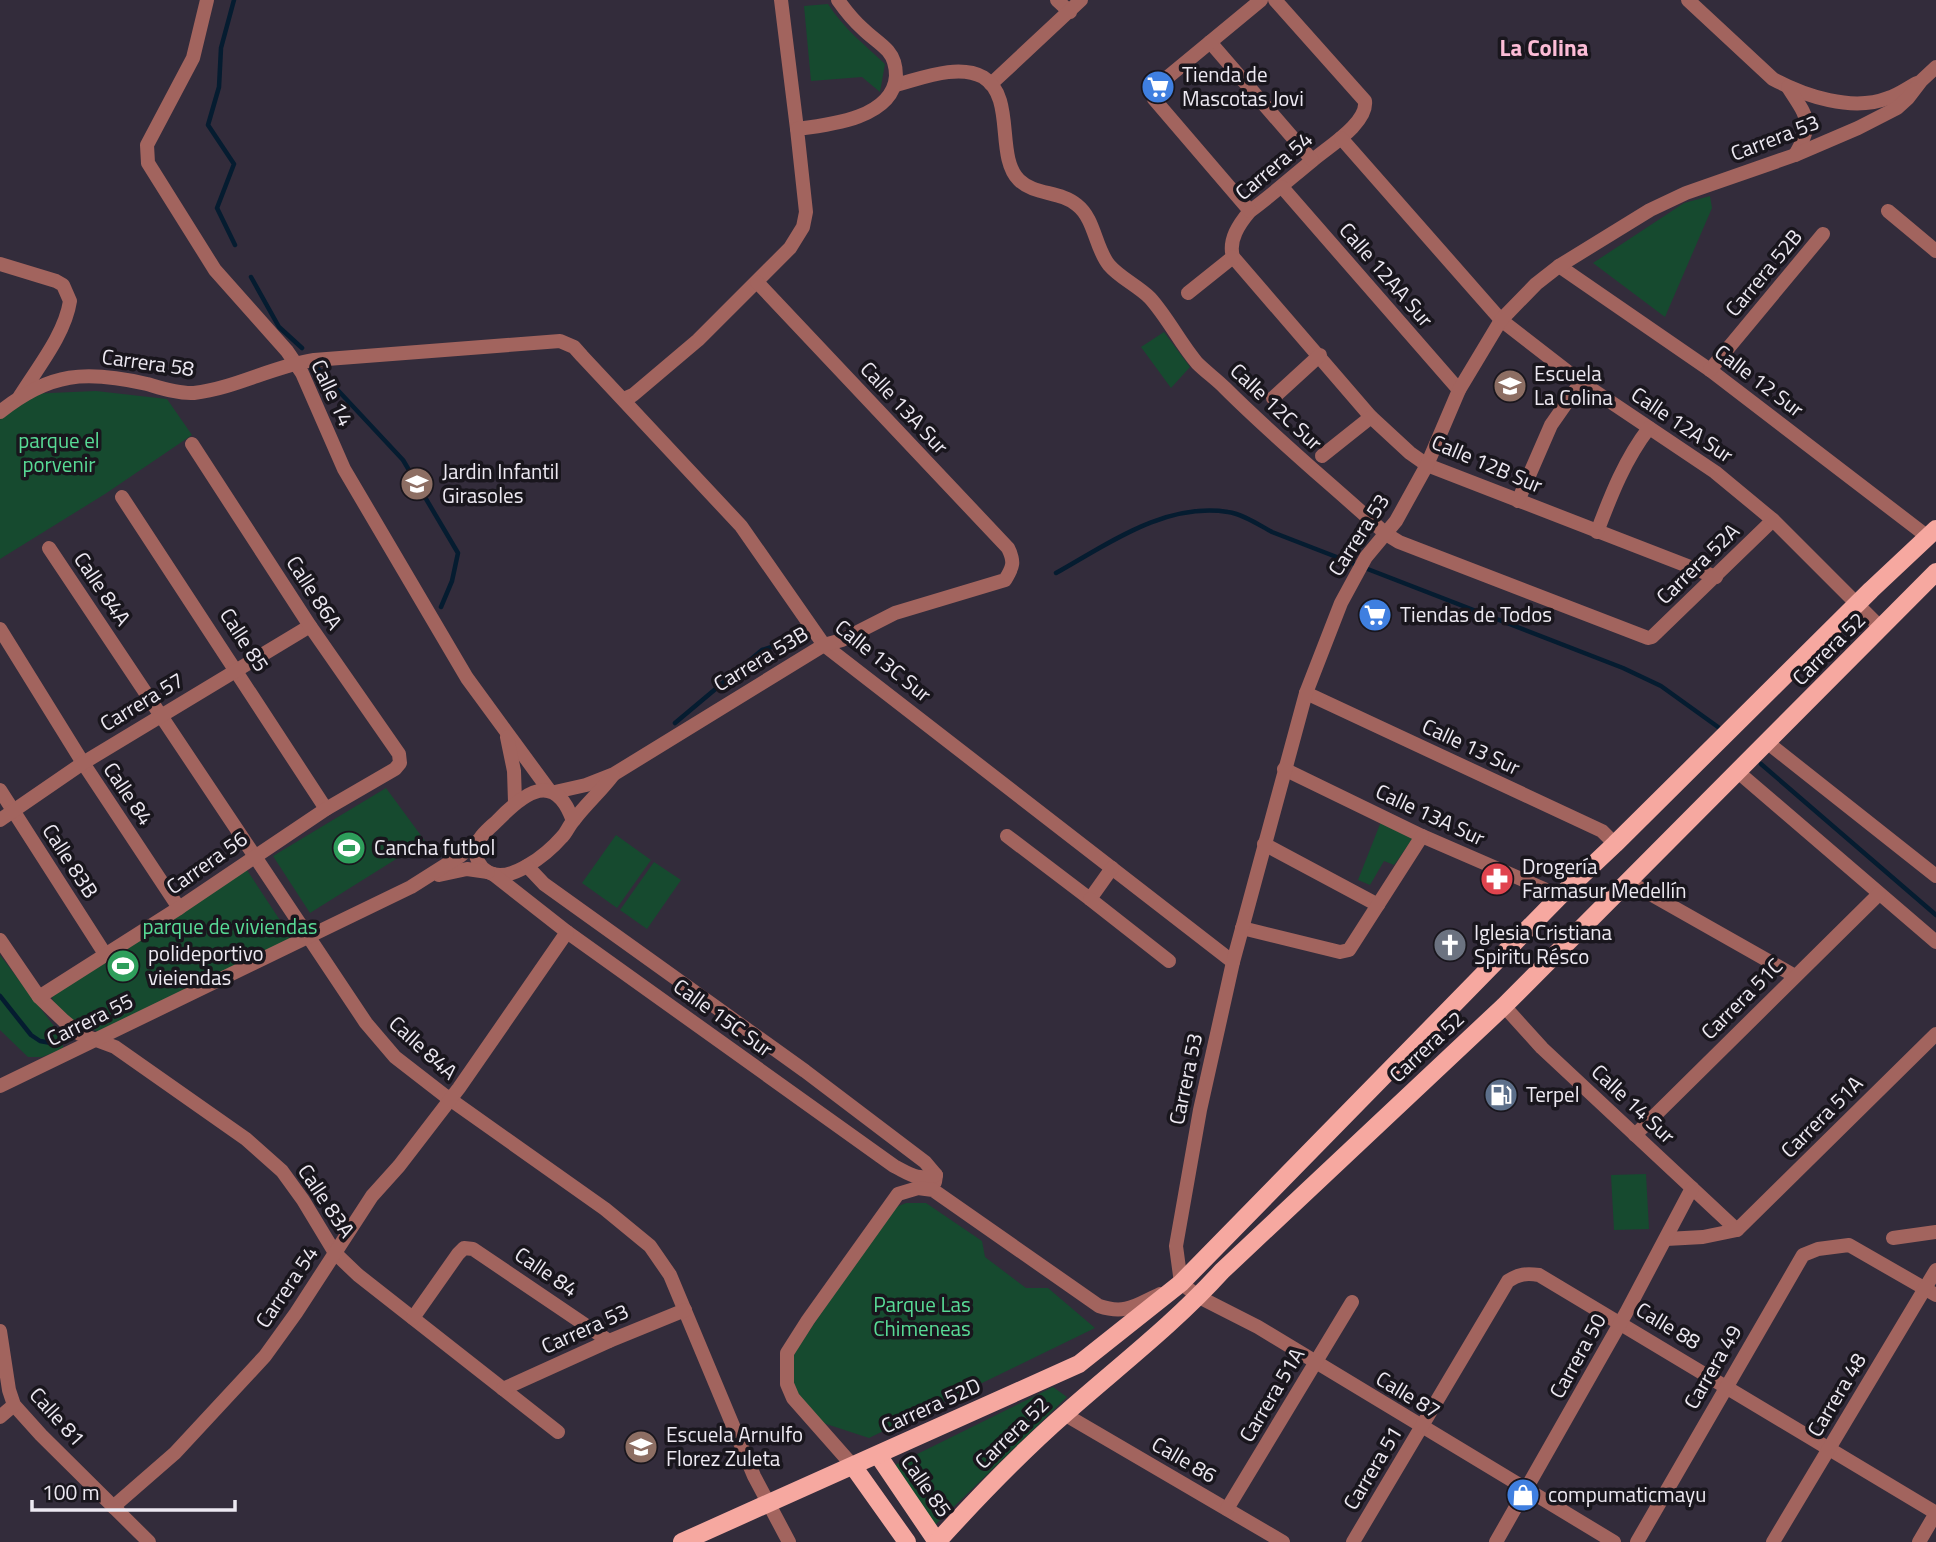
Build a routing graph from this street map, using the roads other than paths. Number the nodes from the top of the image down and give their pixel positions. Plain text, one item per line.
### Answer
1 (207, 0) edge
2 (781, 0) edge
3 (838, 0) edge
4 (1057, 0) edge
5 (1081, 0) edge
6 (1261, 0) edge
7 (1275, 0) edge
8 (1688, 0) edge
9 (1070, 12) junction
10 (1210, 42) junction
11 (1936, 67) edge
12 (1921, 81) junction
13 (991, 84) junction
14 (895, 85) junction
15 (1788, 87) junction
16 (797, 129) junction
17 (1341, 138) junction
18 (1795, 155) junction
19 (1312, 160) junction
20 (1282, 187) junction
21 (1250, 211) junction
22 (1888, 211) dead end
23 (1823, 234) dead end
24 (1936, 251) edge
25 (1233, 257) junction
26 (0, 264) edge
27 (1559, 266) junction
28 (757, 282) junction
29 (1188, 293) dead end
30 (1501, 320) junction
31 (560, 341) joint
32 (1320, 355) junction
33 (295, 362) junction
34 (1710, 370) junction
35 (1581, 382) junction
36 (1459, 390) junction
37 (20, 396) junction
38 (1273, 398) dead end
39 (624, 399) junction
40 (0, 412) edge
41 (1371, 417) junction
42 (1649, 428) junction
43 (192, 444) dead end
44 (1322, 456) dead end
45 (1427, 465) junction
46 (122, 497) dead end
47 (1518, 501) junction
48 (1773, 520) junction
49 (1597, 531) junction
50 (1932, 533) edge
51 (1386, 534) junction
52 (49, 548) dead end
53 (1013, 567) joint
54 (1936, 572) edge
55 (1716, 577) junction
56 (1857, 604) junction
57 (310, 626) junction
58 (1881, 628) junction
59 (0, 629) edge
60 (1653, 636) joint
61 (824, 645) junction
62 (237, 669) junction
63 (1306, 692) junction
64 (160, 716) junction
65 (506, 732) junction
66 (1768, 743) junction
67 (83, 763) junction
68 (400, 763) joint
69 (1284, 769) junction
70 (1738, 772) junction
71 (614, 774) junction
72 (0, 790) edge
73 (552, 791) junction
74 (515, 802) junction
75 (326, 808) junction
76 (13, 812) junction
77 (0, 820) edge
78 (573, 821) junction
79 (1007, 836) dead end
80 (1422, 836) junction
81 (478, 841) junction
82 (1264, 844) junction
83 (1615, 844) junction
84 (254, 856) junction
85 (527, 866) junction
86 (1112, 868) junction
87 (491, 873) junction
88 (1936, 876) edge
89 (424, 879) junction
90 (1629, 883) junction
91 (1879, 894) junction
92 (1560, 895) junction
93 (1090, 899) junction
94 (1378, 905) junction
95 (179, 908) junction
96 (1242, 928) junction
97 (567, 932) junction
98 (308, 938) junction
99 (0, 940) edge
100 (1936, 942) edge
101 (105, 954) junction
102 (1169, 961) dead end
103 (1233, 961) junction
104 (1795, 976) junction
105 (39, 997) junction
106 (1504, 1006) junction
107 (1936, 1034) edge
108 (98, 1040) junction
109 (0, 1086) edge
110 (450, 1099) junction
111 (1635, 1135) junction
112 (894, 1166) junction
113 (934, 1183) junction
114 (1692, 1188) junction
115 (898, 1194) junction
116 (1737, 1230) junction
117 (1936, 1231) edge
118 (1893, 1238) dead end
119 (1666, 1239) junction
120 (335, 1253) junction
121 (1936, 1270) edge
122 (1517, 1275) joint
123 (1181, 1283) junction
124 (1926, 1295) edge
125 (1199, 1297) junction
126 (1352, 1302) dead end
127 (685, 1310) junction
128 (413, 1318) junction
129 (1620, 1322) junction
130 (0, 1331) edge
131 (609, 1341) junction
132 (1316, 1363) junction
133 (4, 1386) edge
134 (1726, 1387) junction
135 (503, 1389) junction
136 (14, 1405) junction
137 (1064, 1414) junction
138 (0, 1417) edge
139 (1422, 1428) junction
140 (558, 1432) dead end
141 (1829, 1448) junction
142 (878, 1455) junction
143 (853, 1466) junction
144 (1527, 1490) junction
145 (766, 1503) junction
146 (114, 1507) junction
147 (1227, 1509) junction
148 (1936, 1513) edge
149 (149, 1542) edge
150 (682, 1542) edge
151 (789, 1542) edge
152 (907, 1542) edge
153 (937, 1542) edge
154 (1283, 1542) edge
155 (1353, 1542) edge
156 (1496, 1542) edge
157 (1614, 1542) edge
158 (1637, 1542) edge
159 (1773, 1542) edge
160 (1919, 1542) edge

1 - 33 street, Calle 14
2 - 16 street
3 - 14 street
4 - 9 street
5 - 9 street
6 - 10 street
7 - 17 street, Carrera 54
8 - 15 street
9 - 13 street
10 - 19 street
10 - 21 street
11 - 12 street, Carrera 53
12 - 15 street
12 - 18 street, Carrera 53
13 - 14 street
13 - 51 street, Calle 12C Sur
14 - 16 street
15 - 18 street
16 - 28 street
17 - 19 street, Carrera 54
17 - 30 street, Calle 12A Sur
18 - 27 street, Carrera 53
19 - 20 street, Carrera 54
20 - 21 street, Carrera 54
20 - 36 street, Calle 12AA Sur
21 - 25 street, Carrera 54
22 - 24 street
23 - 34 street, Carrera 52B
25 - 29 street
25 - 32 street, Calle 12B Sur
26 - 37 street
27 - 30 street, Carrera 53
27 - 34 street, Calle 12 Sur
28 - 39 street
28 - 53 street, Calle 13A Sur
30 - 35 street, Calle 12A Sur
30 - 36 street, Carrera 53
31 - 33 street, Carrera 58
31 - 39 street, Calle 13C Sur
32 - 38 street
32 - 41 street, Calle 12B Sur
33 - 37 street, Carrera 58
33 - 65 street, Calle 14
34 - 50 street, Calle 12 Sur
35 - 42 street, Calle 12A Sur
35 - 47 street
36 - 45 street, Carrera 53
37 - 40 street, Carrera 58
39 - 61 street, Calle 13C Sur
41 - 44 street
41 - 45 street, Calle 12B Sur
42 - 48 street, Calle 12A Sur
42 - 49 street
43 - 57 street, Calle 86A
45 - 47 street, Calle 12B Sur
45 - 51 street, Carrera 53
46 - 62 street, Calle 85
47 - 49 street, Calle 12B Sur
48 - 55 street, Carrera 52A
48 - 56 street, Calle 12A Sur
49 - 55 street, Calle 12B Sur
50 - 56 main road, Carrera 52
51 - 60 street, Calle 12C Sur
51 - 63 street, Carrera 53
52 - 64 street, Calle 84A
53 - 61 street, Carrera 53B
54 - 58 main road, Carrera 52
55 - 60 street, Carrera 52A
56 - 58 street, Calle 12A Sur
56 - 83 main road, Carrera 52
57 - 62 street, Carrera 57
57 - 68 street, Calle 86A
58 - 66 main road, Carrera 52
59 - 67 street, Calle 84
61 - 71 street, Carrera 53B
61 - 86 street, Calle 13C Sur
62 - 64 street, Carrera 57
62 - 75 street, Calle 85
63 - 69 street, Carrera 53
63 - 83 street, Calle 13 Sur
64 - 67 street, Carrera 57
64 - 84 street, Calle 84A
65 - 73 street
65 - 74 street
66 - 70 main road, Carrera 52
66 - 88 street
67 - 76 street, Carrera 57
67 - 95 street, Calle 84
68 - 75 street, Carrera 56
69 - 80 street, Calle 13A Sur
69 - 82 street, Carrera 53
70 - 90 main road, Carrera 52
70 - 91 street
71 - 73 street, Carrera 53B
71 - 78 street, Carrera 53B
72 - 76 street, Calle 83B
73 - 74 street, Carrera 53B
73 - 78 street
74 - 81 street, Carrera 55
75 - 84 street, Carrera 56
76 - 77 street, Carrera 57
76 - 101 street, Calle 83B
78 - 85 street, Carrera 53B
79 - 93 street
80 - 92 street, Calle 13A Sur
80 - 94 street
81 - 87 street
81 - 89 street, Carrera 55
82 - 94 street
82 - 96 street, Carrera 53
83 - 92 main road, Carrera 52
84 - 95 street, Carrera 56
84 - 98 street, Calle 84A
85 - 87 street, Carrera 55
85 - 113 street, Calle 15C Sur
86 - 93 street
86 - 103 street, Calle 13C Sur
87 - 89 street, Carrera 55
87 - 97 street, Calle 15C Sur
89 - 98 street, Carrera 55
90 - 104 street
90 - 106 main road, Carrera 52
91 - 100 street
91 - 104 street, Carrera 51C
92 - 123 main road, Carrera 52
93 - 102 street
94 - 96 street
95 - 101 street, Carrera 56
96 - 103 street, Carrera 53
97 - 110 street, Carrera 54
97 - 112 street, Calle 15C Sur
98 - 108 street, Carrera 55
98 - 110 street, Calle 84A
99 - 105 street, Calle 83A
101 - 105 street, Carrera 56
103 - 123 street, Carrera 53
104 - 111 street, Carrera 51C
105 - 108 street, Calle 83A
106 - 111 street, Calle 14 Sur
106 - 125 main road, Carrera 52
107 - 116 street, Carrera 51A
108 - 109 street, Carrera 55
108 - 120 street, Calle 83A
110 - 120 street, Carrera 54
110 - 127 street, Calle 84A
111 - 114 street, Calle 14 Sur
112 - 113 street, Calle 15C Sur
112 - 115 street
113 - 115 street
113 - 123 street, Calle 15C Sur
114 - 116 street, Calle 14 Sur
114 - 119 street, Carrera 50
115 - 143 street
116 - 119 street
117 - 118 street
119 - 129 street, Carrera 50
120 - 128 street, Calle 83A
120 - 146 street, Carrera 54
121 - 124 street, Carrera 48
122 - 129 street, Calle 88
122 - 139 street, Carrera 51
123 - 125 street, Calle 87
123 - 142 main road, Carrera 52D
124 - 134 street, Carrera 49
124 - 141 street, Carrera 48
125 - 132 street, Calle 87
125 - 137 main road, Carrera 52
126 - 132 street, Carrera 51A
127 - 131 street, Carrera 53
127 - 145 street, Calle 84A
128 - 131 street, Calle 84
128 - 135 street, Calle 83A
129 - 134 street, Calle 88
129 - 144 street, Carrera 50
130 - 133 street, Calle 81
131 - 135 street, Carrera 53
132 - 139 street, Calle 87
132 - 147 street, Carrera 51A
133 - 136 street, Calle 81
134 - 141 street, Calle 88
134 - 158 street, Carrera 49
135 - 140 street, Calle 83A
136 - 138 street
136 - 146 street, Calle 81
137 - 147 street, Calle 86
137 - 153 main road, Carrera 52
139 - 144 street, Calle 87
139 - 155 street, Carrera 51
141 - 148 street, Calle 88
141 - 159 street, Carrera 48
142 - 143 main road, Carrera 52D
142 - 153 main road, Calle 85
143 - 145 main road, Carrera 52D
143 - 152 main road
144 - 156 street, Carrera 50
144 - 157 street, Calle 87
145 - 150 main road, Carrera 52D
145 - 151 street, Calle 84A
146 - 149 street, Calle 81
147 - 154 street, Calle 86
148 - 160 street

